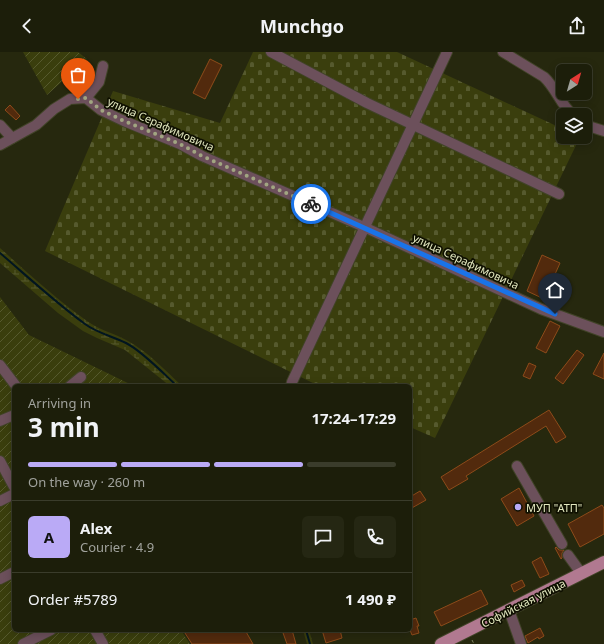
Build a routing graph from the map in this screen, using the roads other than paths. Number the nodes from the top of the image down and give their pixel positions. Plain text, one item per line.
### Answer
1 (271, 52) edge
2 (447, 52) edge
3 (503, 52) edge
4 (103, 66) dead end
5 (86, 98) junction
6 (565, 108) edge
7 (0, 125) edge
8 (413, 125) junction
9 (592, 127) edge
10 (604, 131) edge
11 (12, 138) junction
12 (0, 145) edge
13 (559, 194) dead end
14 (364, 227) junction
15 (604, 332) edge
16 (0, 365) edge
17 (81, 377) dead end
18 (14, 384) edge
19 (72, 384) edge
20 (292, 384) edge
21 (12, 416) edge
22 (0, 421) edge
23 (0, 461) edge
24 (517, 466) dead end
25 (12, 483) edge
26 (12, 495) edge
27 (0, 501) edge
28 (562, 544) dead end
29 (568, 555) dead end
30 (604, 562) edge
31 (12, 573) edge
32 (581, 573) junction
33 (0, 579) edge
34 (509, 610) junction
35 (47, 632) edge
36 (96, 632) edge
37 (23, 644) edge
38 (103, 644) edge
39 (441, 644) edge
40 (520, 644) edge

1 - 8 street
2 - 8 street
3 - 6 street
4 - 5 street
5 - 11 street
5 - 14 street, улица Серафимовича
7 - 11 street
8 - 13 street
8 - 14 street
9 - 10 street
11 - 12 street
14 - 15 street, улица Серафимовича
14 - 20 street
16 - 18 street
17 - 19 street
21 - 22 street
23 - 25 street
24 - 28 street
26 - 27 street
29 - 32 street
30 - 32 main road, Софийская улица
31 - 33 street
32 - 34 main road, Софийская улица
34 - 39 main road, Софийская улица
34 - 40 street
35 - 37 street
36 - 38 street

